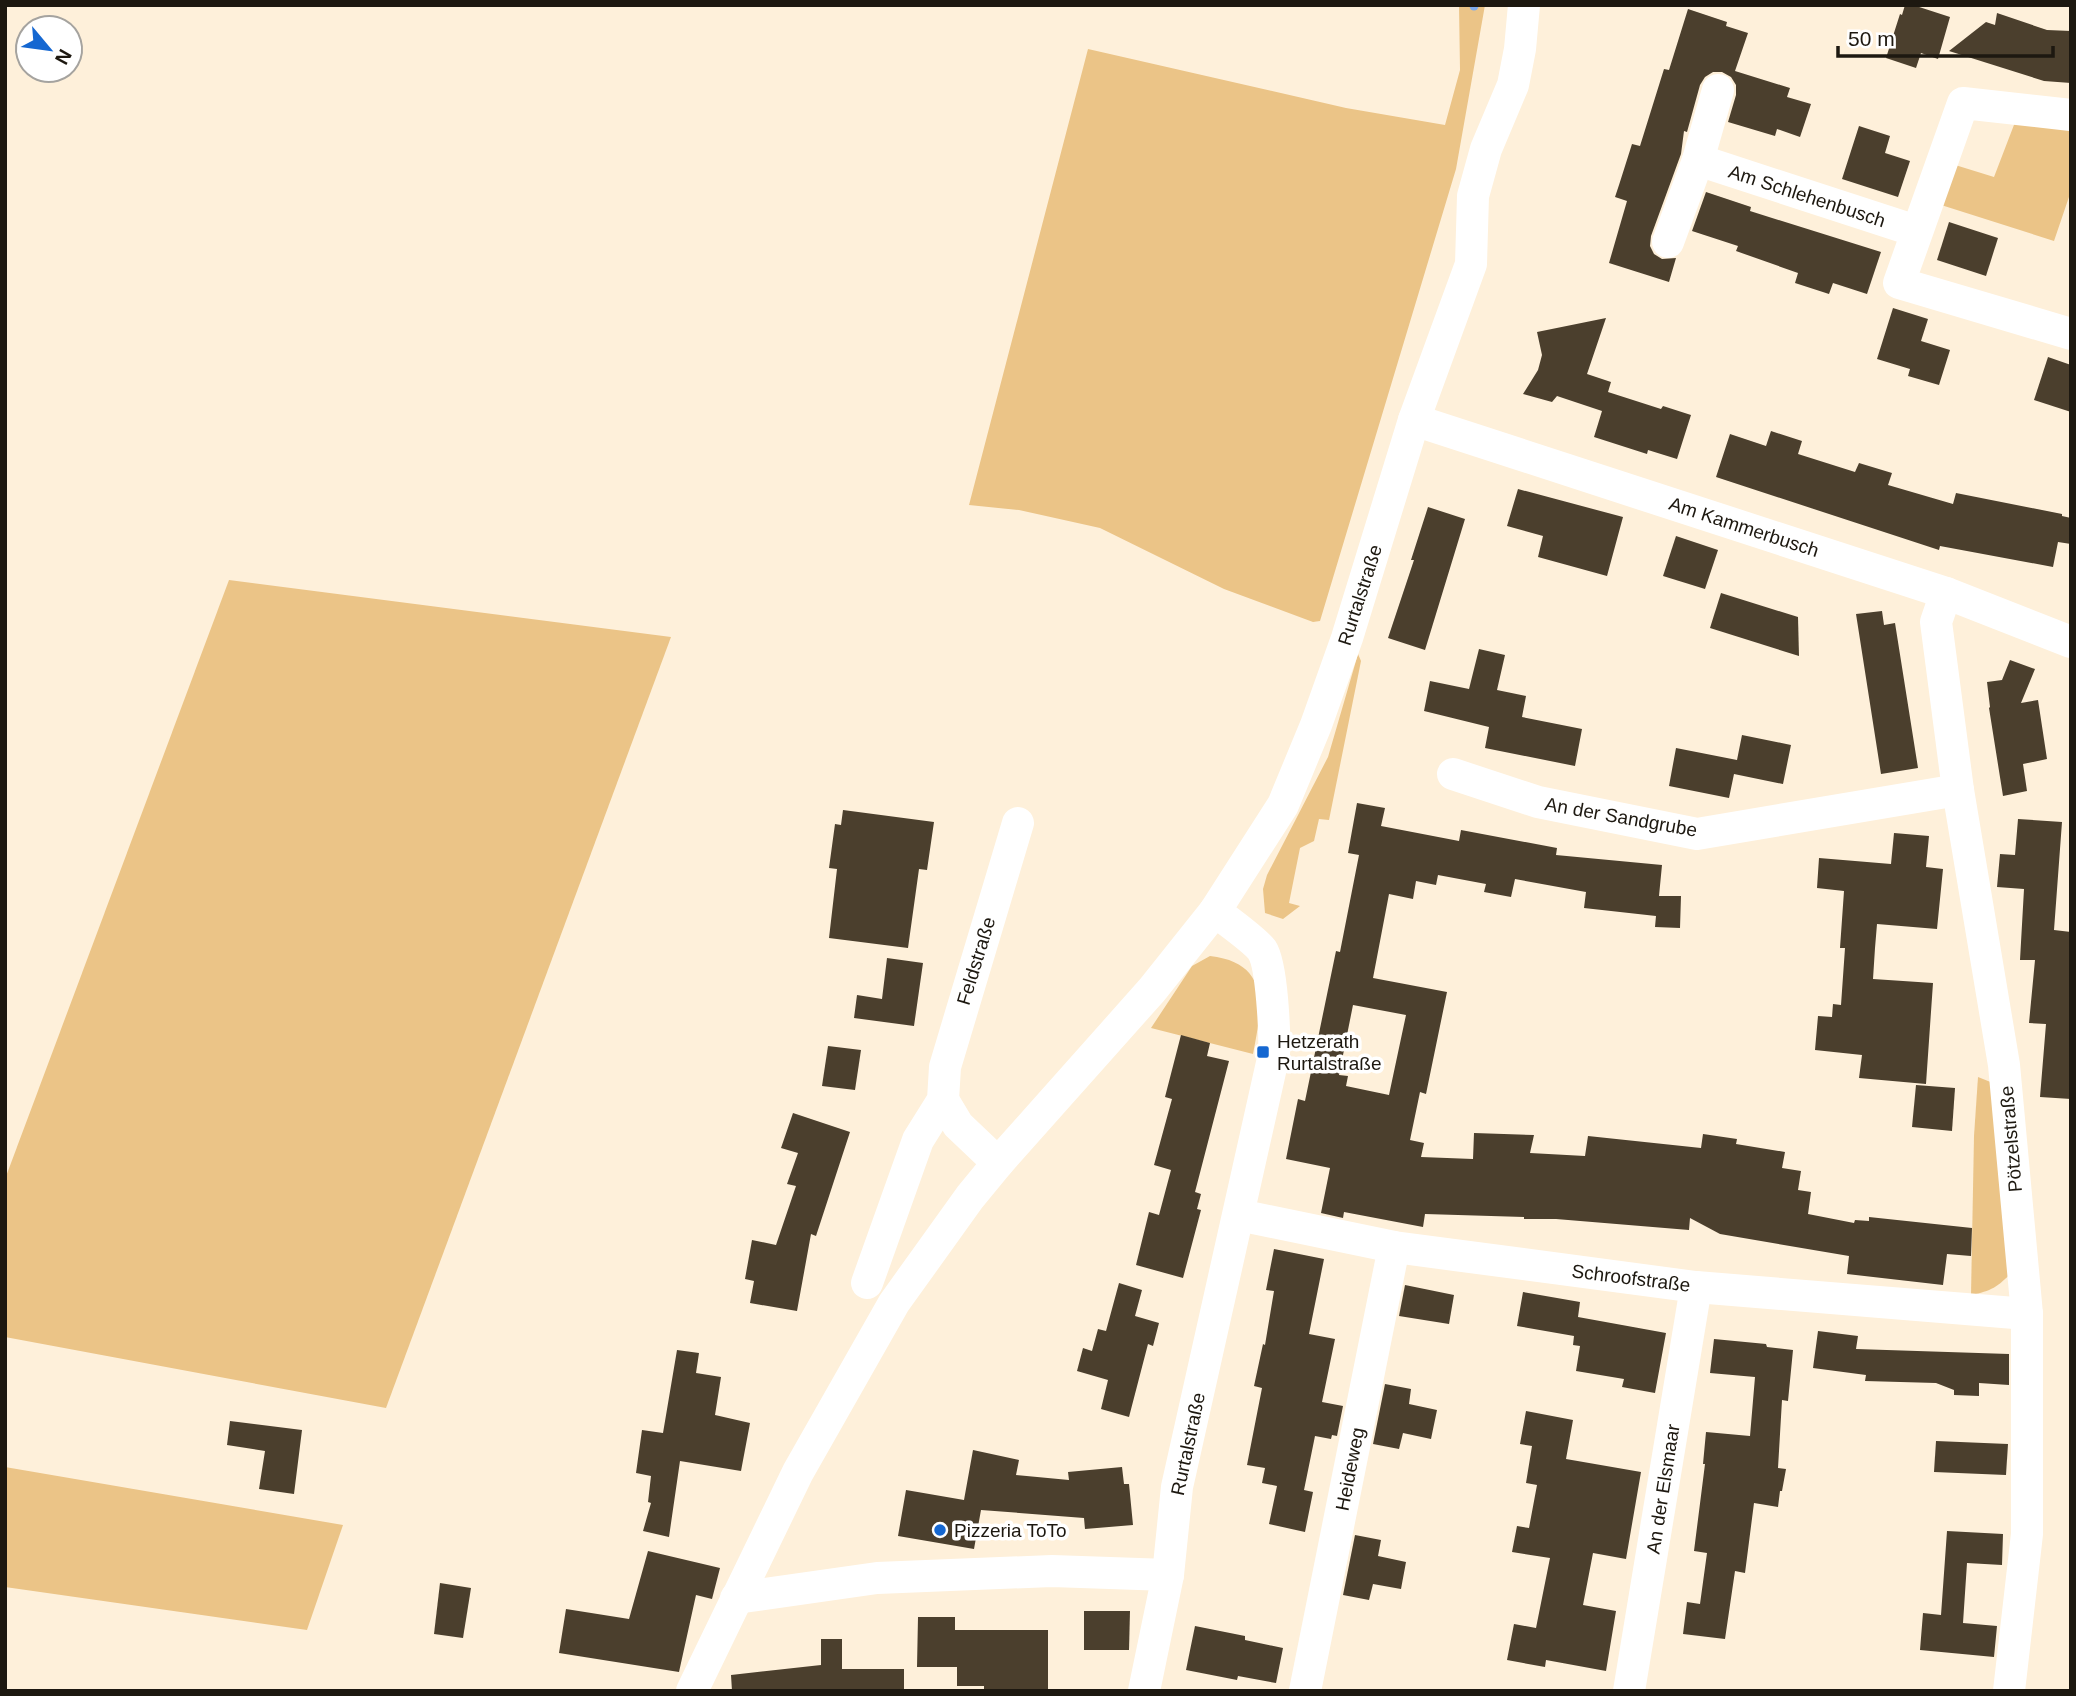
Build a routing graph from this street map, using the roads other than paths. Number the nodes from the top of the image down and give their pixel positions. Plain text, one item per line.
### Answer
1 (1524, 5) edge
2 (1718, 90) dead end
3 (2071, 115) edge
4 (1698, 160) junction
5 (1916, 232) junction
6 (1668, 242) dead end
7 (2071, 334) edge
8 (1414, 420) junction
9 (1946, 593) junction
10 (2071, 642) edge
11 (1453, 774) dead end
12 (1958, 790) junction
13 (1018, 823) dead end
14 (1215, 911) junction
15 (943, 1100) junction
16 (998, 1163) junction
17 (1239, 1215) junction
18 (1394, 1247) junction
19 (867, 1283) dead end
20 (1696, 1287) junction
21 (2027, 1314) junction
22 (1168, 1575) junction
23 (736, 1598) junction
24 (692, 1691) edge
25 (1144, 1691) edge
26 (1306, 1691) edge
27 (1629, 1691) edge
28 (2009, 1691) edge

1 - 8 street, Rurtalstraße
2 - 4 street
3 - 5 street
4 - 5 street, Am Schlehenbusch
4 - 6 street
5 - 7 street
8 - 9 street, Am Kammerbusch
8 - 14 street, Rurtalstraße
9 - 10 street, Am Kammerbusch
9 - 12 street, Pötzelstraße
11 - 12 street, An der Sandgrube
12 - 21 street, Pötzelstraße
13 - 15 street, Feldstraße
14 - 16 street, Rurtalstraße
14 - 17 street, Rurtalstraße
15 - 16 street
15 - 19 street, Feldstraße
16 - 23 street, Rurtalstraße
17 - 18 street, Schroofstraße
17 - 22 street, Rurtalstraße
18 - 20 street, Schroofstraße
18 - 26 street, Heideweg
20 - 21 street, Schroofstraße
20 - 27 street, An der Elsmaar
21 - 28 street, Pötzelstraße
22 - 23 street
22 - 25 street, Rurtalstraße
23 - 24 street, Rurtalstraße

